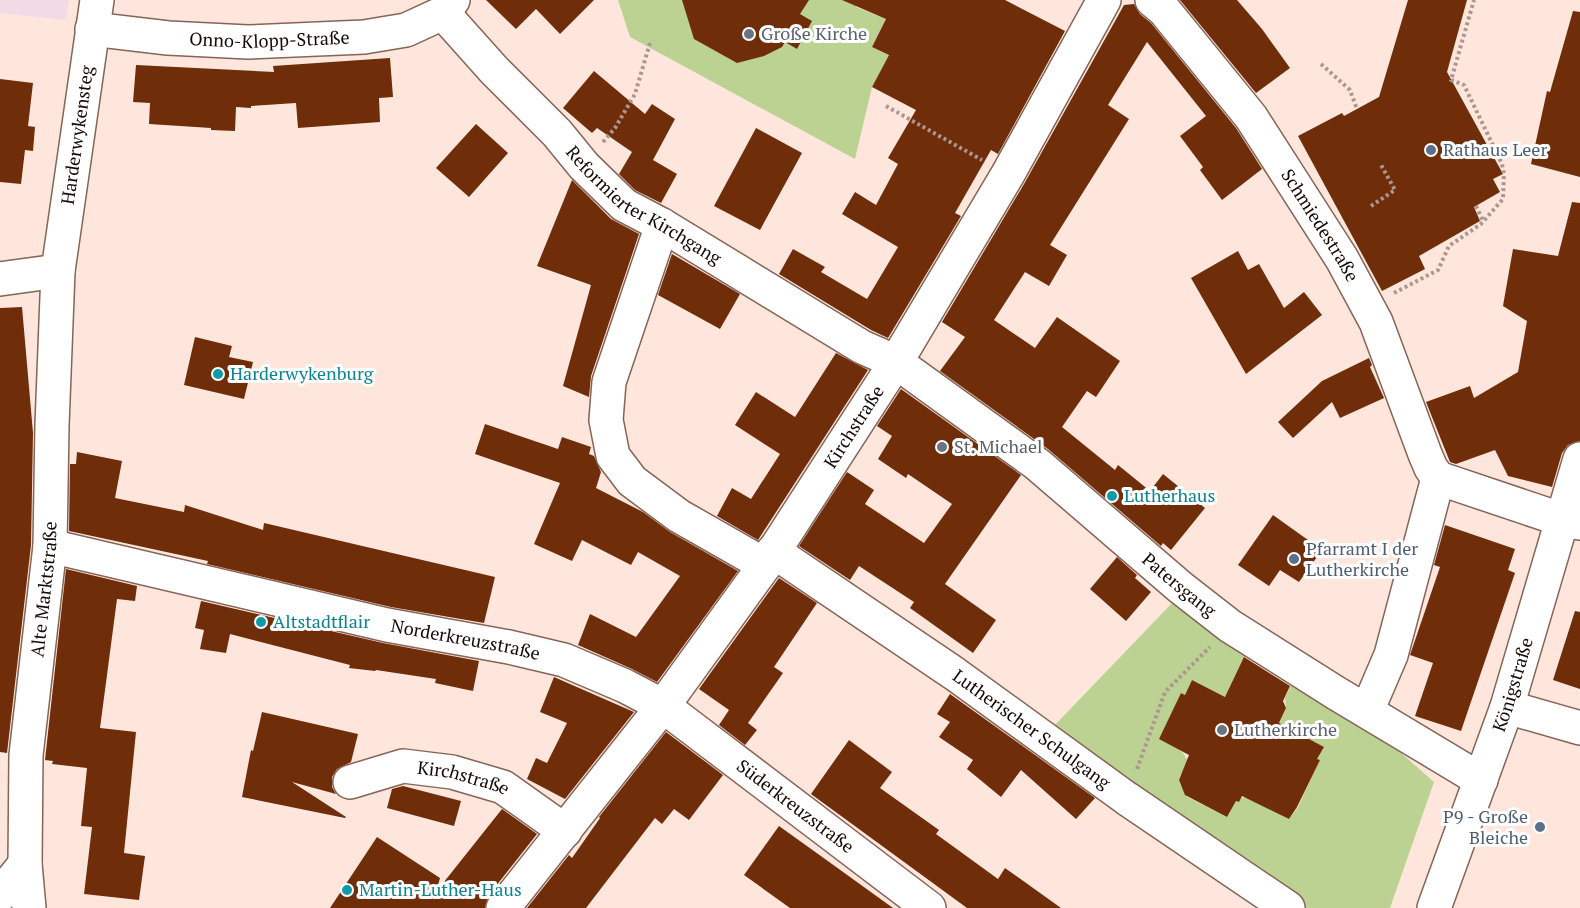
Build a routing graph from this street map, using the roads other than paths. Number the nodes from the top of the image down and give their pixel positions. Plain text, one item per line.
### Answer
1 (1104, 0) edge
2 (1152, 0) edge
3 (448, 7) edge
4 (94, 15) edge
5 (662, 225) junction
6 (58, 271) junction
7 (0, 279) edge
8 (896, 362) junction
9 (1580, 459) edge
10 (1438, 478) junction
11 (1571, 521) edge
12 (50, 546) junction
13 (769, 558) junction
14 (663, 706) junction
15 (1507, 707) junction
16 (1367, 711) junction
17 (1580, 728) edge
18 (1481, 780) junction
19 (350, 782) dead end
20 (565, 831) junction
21 (25, 864) junction
22 (0, 895) edge
23 (30, 908) edge
24 (503, 908) edge
25 (929, 908) edge
26 (1288, 908) edge
27 (1434, 908) edge

1 - 8 street, Kirchstraße
2 - 10 street, Schmiedestraße
3 - 4 street, Onno-Klopp-Straße
3 - 5 street, Reformierter Kirchgang
4 - 6 street, Harderwykensteg
5 - 8 street, Reformierter Kirchgang
5 - 13 street, Lutherischer Schulgang
6 - 7 street
6 - 12 street, Alte Marktstraße
8 - 13 street, Kirchstraße
8 - 16 street, Patersgang
9 - 11 street, Königstraße
10 - 11 street
10 - 16 street
11 - 15 street, Königstraße
12 - 14 street, Norderkreuzstraße
12 - 21 street, Alte Marktstraße
13 - 14 street, Kirchstraße
13 - 26 street, Lutherischer Schulgang
14 - 20 street, Kirchstraße
14 - 25 street, Süderkreuzstraße
15 - 17 street
15 - 18 street, Königstraße
16 - 18 street, Patersgang
18 - 27 street, Königstraße
19 - 20 street, Kirchstraße
20 - 24 street, Kirchstraße
21 - 22 street
21 - 23 street, Alte Marktstraße

